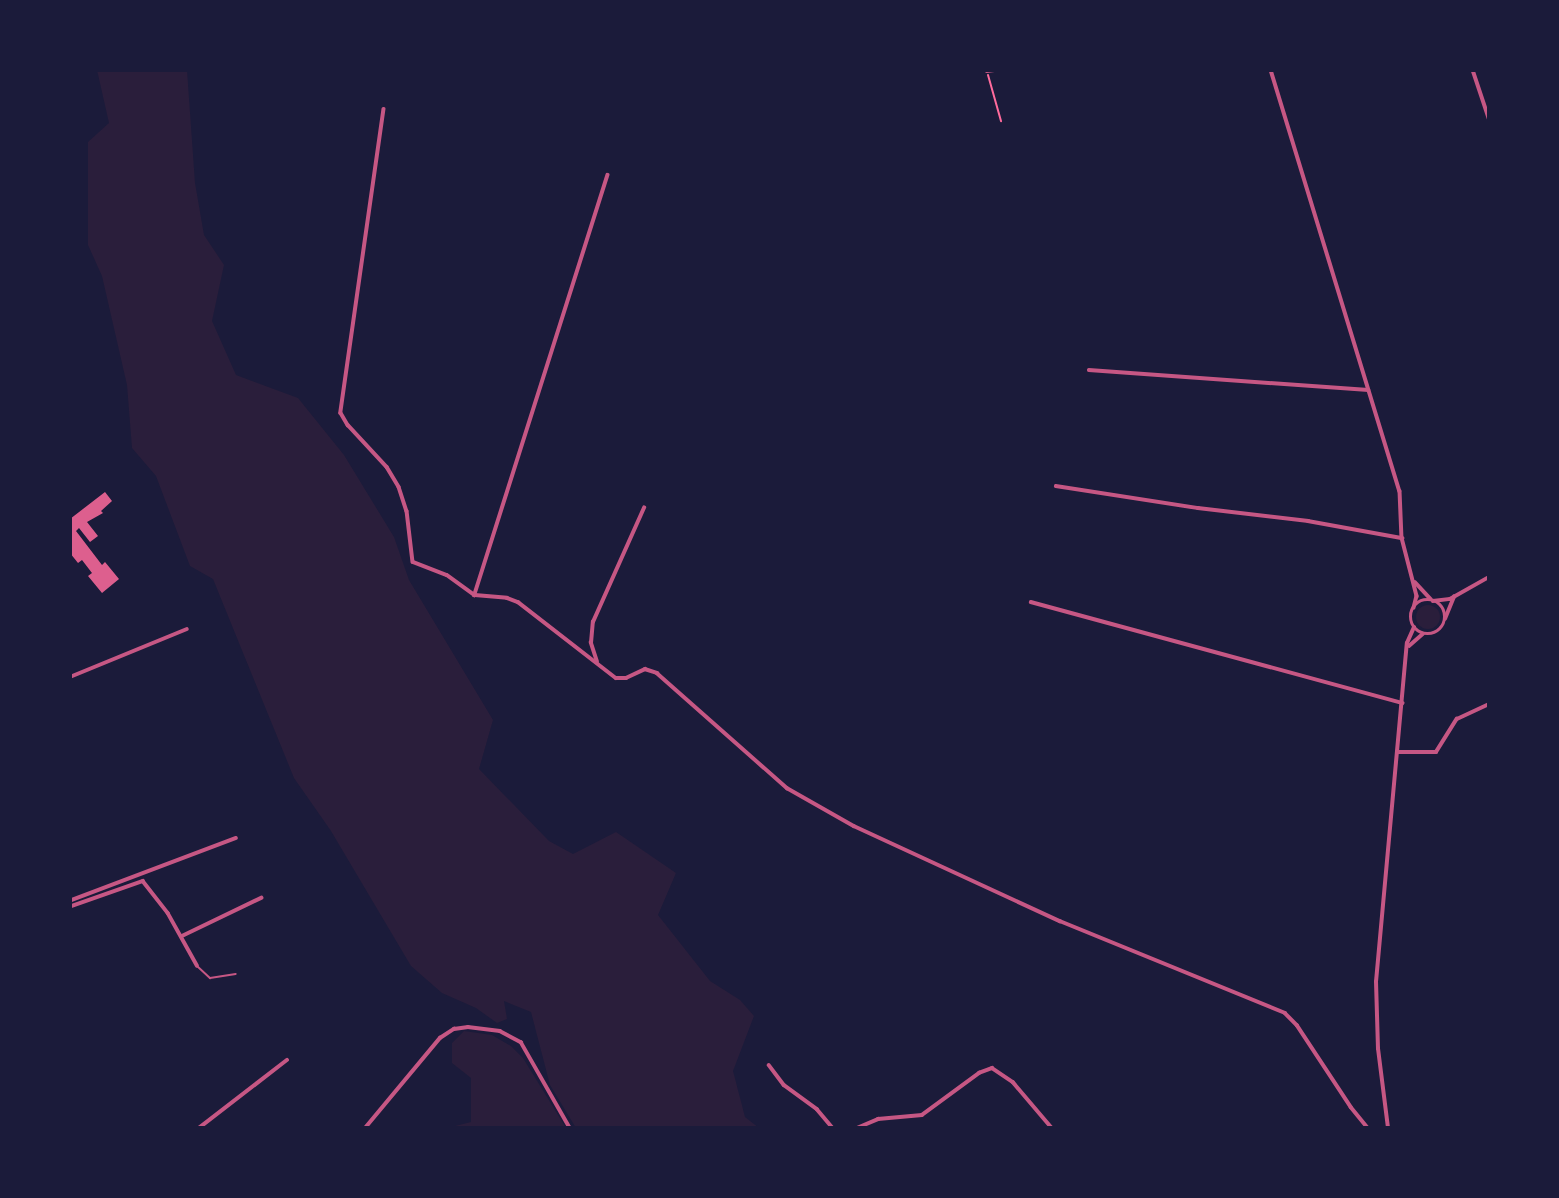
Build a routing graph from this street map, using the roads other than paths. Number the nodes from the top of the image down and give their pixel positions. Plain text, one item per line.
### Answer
1 (994, 70) edge
2 (1272, 70) edge
3 (1474, 70) edge
4 (987, 71) edge
5 (384, 109) dead end
6 (1489, 118) edge
7 (608, 175) dead end
8 (1089, 370) dead end
9 (1368, 390) junction
10 (1056, 486) dead end
11 (644, 508) dead end
12 (1402, 538) junction
13 (1489, 577) edge
14 (1413, 580) junction
15 (475, 595) junction
16 (1455, 596) junction
17 (1433, 601) junction
18 (1031, 602) dead end
19 (1414, 608) junction
20 (1446, 619) junction
21 (1414, 627) junction
22 (187, 629) dead end
23 (1423, 634) junction
24 (1406, 651) junction
25 (597, 664) junction
26 (70, 677) edge
27 (1402, 703) junction
28 (1489, 705) edge
29 (1397, 752) junction
30 (236, 838) dead end
31 (70, 887) edge
32 (261, 898) dead end
33 (72, 900) edge
34 (72, 906) junction
35 (182, 936) junction
36 (197, 965) joint
37 (236, 974) dead end
38 (71, 1009) edge
39 (287, 1060) dead end
40 (769, 1065) dead end
41 (70, 1080) edge
42 (200, 1128) edge
43 (365, 1128) edge
44 (570, 1128) edge
45 (833, 1128) edge
46 (857, 1128) edge
47 (1052, 1128) edge
48 (1368, 1128) edge
49 (1388, 1128) edge

1 - 4 street
2 - 9 street
3 - 6 street
5 - 15 street
7 - 15 street
8 - 9 street
9 - 12 street
10 - 12 street
11 - 25 street
12 - 14 street
13 - 16 street
14 - 17 street
14 - 19 street
15 - 25 street
16 - 17 street
16 - 20 street
17 - 19 street
17 - 20 street
18 - 27 street
19 - 21 street
20 - 23 street
21 - 23 street
21 - 24 street
22 - 26 street
23 - 24 street
24 - 27 street
25 - 48 street
27 - 29 street
28 - 29 street
29 - 49 street
30 - 33 street
31 - 33 street
32 - 35 street
33 - 34 street
34 - 35 street
34 - 38 street
35 - 36 street
36 - 37 lane
38 - 41 street
39 - 42 street
40 - 45 street
43 - 44 street
46 - 47 street

